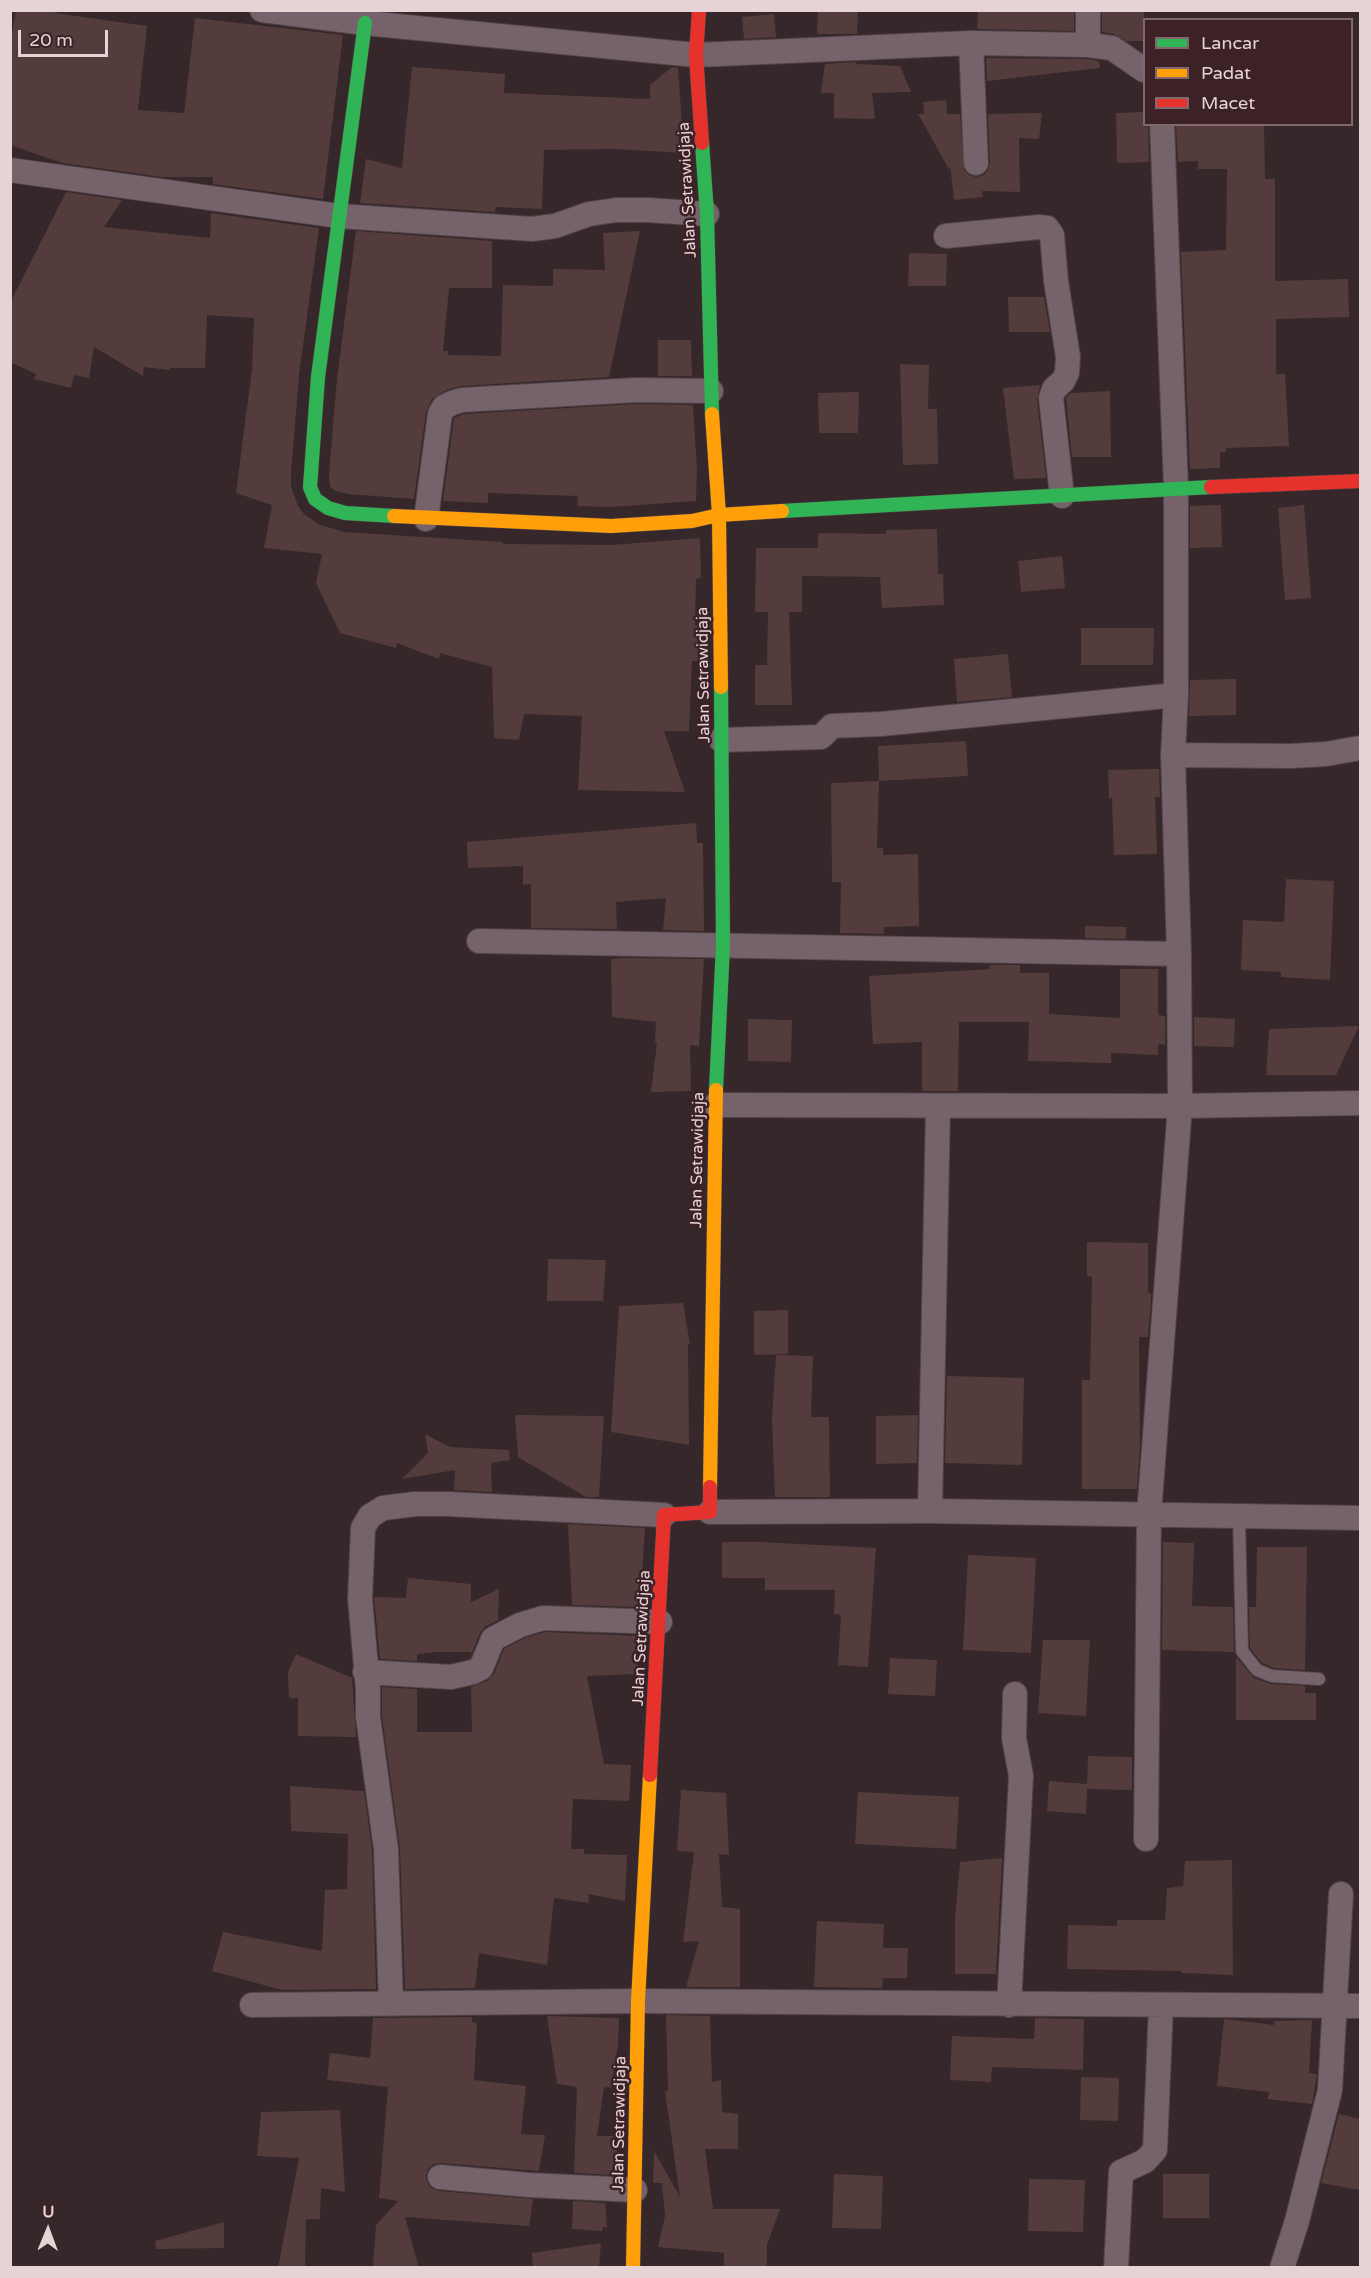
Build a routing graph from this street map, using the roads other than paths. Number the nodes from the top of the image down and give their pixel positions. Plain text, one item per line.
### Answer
1 (262, 10) edge
2 (699, 10) edge
3 (1088, 10) edge
4 (365, 23) junction
5 (971, 43) junction
6 (1088, 45) junction
7 (696, 55) junction
8 (1143, 69) edge
9 (1161, 126) edge
10 (976, 163) dead end
11 (10, 170) edge
12 (707, 214) junction
13 (339, 216) junction
14 (946, 236) dead end
15 (711, 391) junction
16 (1360, 481) edge
17 (1176, 488) junction
18 (1062, 496) junction
19 (719, 515) junction
20 (426, 519) junction
21 (1176, 695) junction
22 (721, 740) junction
23 (1360, 748) edge
24 (1173, 755) junction
25 (479, 941) dead end
26 (723, 945) junction
27 (1179, 954) junction
28 (1360, 1103) edge
29 (715, 1106) junction
30 (1180, 1106) junction
31 (938, 1107) junction
32 (930, 1511) junction
33 (710, 1512) junction
34 (1149, 1514) junction
35 (664, 1515) junction
36 (1239, 1516) junction
37 (1360, 1518) edge
38 (660, 1622) junction
39 (365, 1671) junction
40 (1319, 1679) dead end
41 (1015, 1694) dead end
42 (1146, 1839) dead end
43 (1341, 1894) dead end
44 (638, 2001) junction
45 (391, 2004) junction
46 (252, 2005) dead end
47 (1009, 2005) junction
48 (1161, 2006) junction
49 (1336, 2007) junction
50 (1360, 2007) edge
51 (440, 2177) dead end
52 (635, 2190) junction
53 (633, 2268) edge
54 (1116, 2268) edge
55 (1282, 2268) edge

1 - 4 street
2 - 7 street, Jalan Setrawidjaja
3 - 6 street
4 - 7 street
4 - 13 street
5 - 6 street
5 - 7 street
5 - 10 street
6 - 8 street
7 - 12 street, Jalan Setrawidjaja
9 - 17 street
11 - 13 street
12 - 13 street
12 - 15 street, Jalan Setrawidjaja
13 - 20 street
14 - 18 street
15 - 19 street, Jalan Setrawidjaja
15 - 20 street
16 - 17 street
17 - 18 street
17 - 21 street
18 - 19 street
19 - 20 street
19 - 22 street, Jalan Setrawidjaja
21 - 22 street
21 - 24 street
22 - 26 street, Jalan Setrawidjaja
23 - 24 street
24 - 27 street
25 - 26 street
26 - 27 street
26 - 29 street, Jalan Setrawidjaja
27 - 30 street
28 - 30 street
29 - 31 street
29 - 33 street, Jalan Setrawidjaja
30 - 31 street
30 - 34 street
31 - 32 street
32 - 33 street
32 - 34 street
33 - 35 street
34 - 36 street
34 - 42 street
35 - 38 street, Jalan Setrawidjaja
35 - 39 street
36 - 37 street
36 - 40 lane
38 - 39 street
38 - 44 street, Jalan Setrawidjaja
39 - 45 street
41 - 47 street
43 - 49 street
44 - 45 street
44 - 47 street
44 - 52 street, Jalan Setrawidjaja
45 - 46 street
47 - 48 street
48 - 49 street
48 - 54 street
49 - 50 street
49 - 55 street
51 - 52 street
52 - 53 street, Jalan Setrawidjaja

